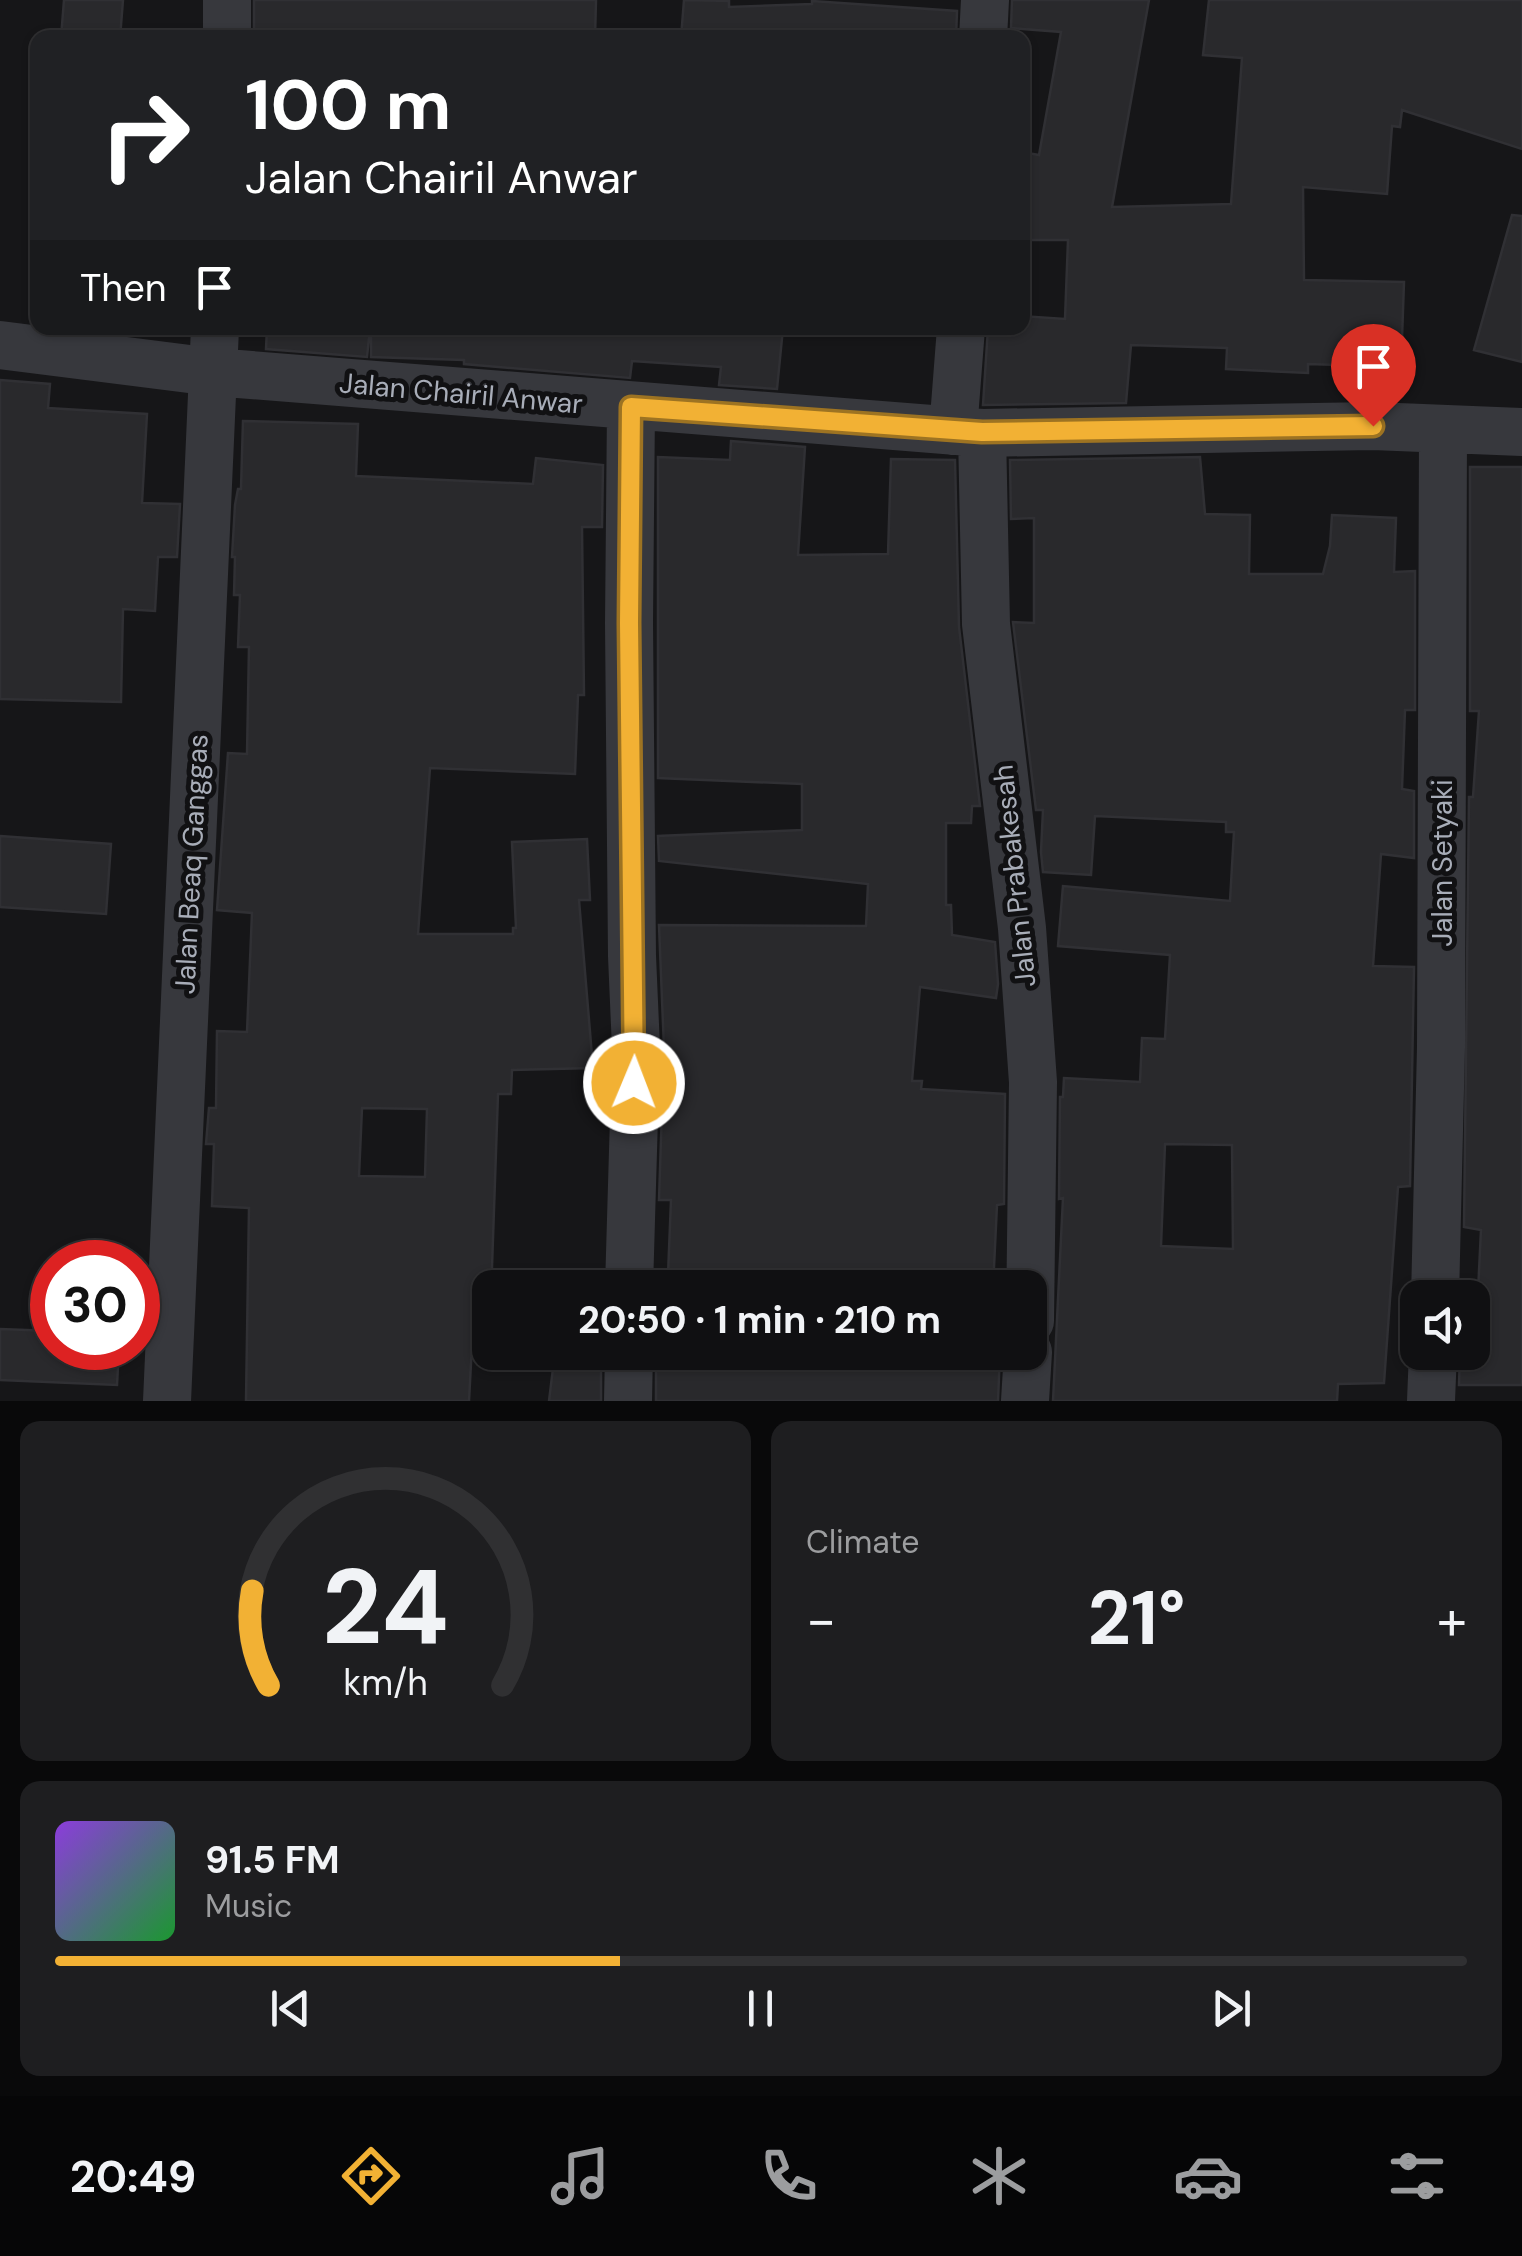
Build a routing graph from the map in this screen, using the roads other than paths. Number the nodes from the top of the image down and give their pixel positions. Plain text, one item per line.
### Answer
1 (227, 0) edge
2 (986, 0) edge
3 (226, 30) edge
4 (984, 30) edge
5 (961, 335) edge
6 (0, 344) edge
7 (214, 350) edge
8 (631, 407) junction
9 (1443, 429) junction
10 (968, 432) junction
11 (1522, 432) edge
12 (630, 1270) edge
13 (1031, 1270) edge
14 (1436, 1280) edge
15 (629, 1370) edge
16 (1027, 1370) edge
17 (1432, 1370) edge
18 (167, 1401) edge
19 (628, 1401) edge
20 (1025, 1401) edge
21 (1431, 1401) edge

1 - 3 street
2 - 4 street
5 - 10 street, Jalan Prabakesah
6 - 7 street, Jalan Chairil Anwar
7 - 8 street, Jalan Chairil Anwar
7 - 18 street, Jalan Beaq Ganggas
8 - 10 street, Jalan Chairil Anwar
8 - 12 street
9 - 10 street, Jalan Chairil Anwar
9 - 11 street, Jalan Chairil Anwar
9 - 14 street, Jalan Setyaki
10 - 13 street, Jalan Prabakesah
15 - 19 street
16 - 20 street
17 - 21 street

